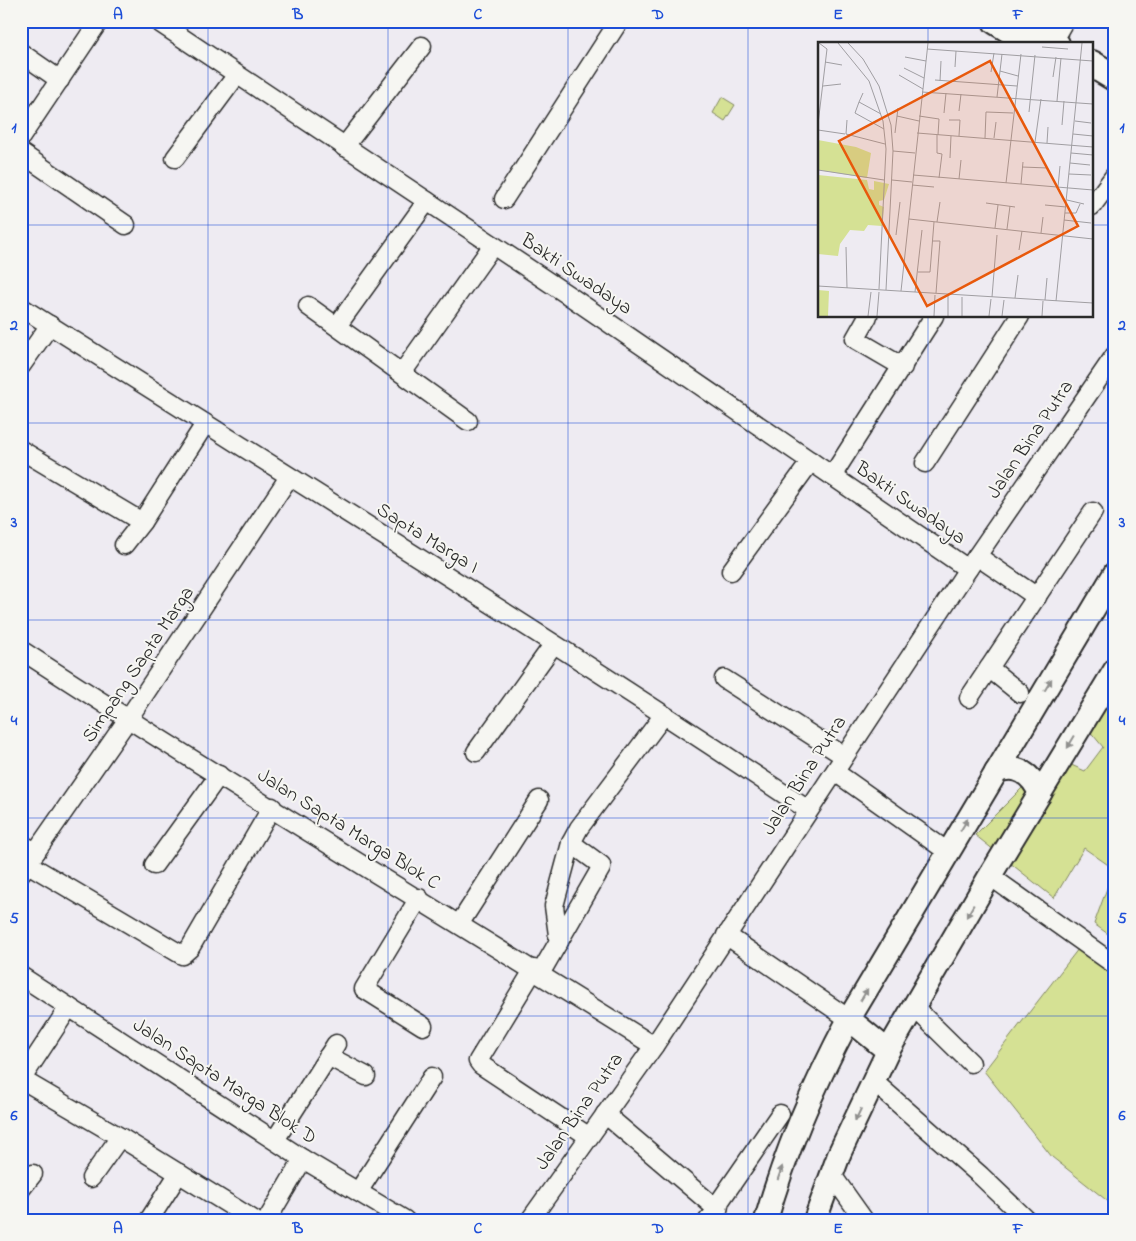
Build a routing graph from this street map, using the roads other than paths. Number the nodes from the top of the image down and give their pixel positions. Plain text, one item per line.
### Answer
1 (99, 21) edge
2 (157, 21) edge
3 (619, 21) edge
4 (996, 21) edge
5 (1019, 21) edge
6 (1051, 38) edge
7 (422, 46) dead end
8 (21, 53) edge
9 (1094, 65) edge
10 (236, 76) junction
11 (1115, 78) edge
12 (60, 80) junction
13 (1094, 81) edge
14 (1115, 93) edge
15 (27, 115) edge
16 (21, 137) edge
17 (344, 147) junction
18 (21, 152) edge
19 (175, 158) dead end
20 (1115, 175) edge
21 (504, 199) dead end
22 (426, 201) junction
23 (1094, 203) edge
24 (126, 225) dead end
25 (493, 245) junction
26 (308, 306) dead end
27 (21, 307) edge
28 (867, 318) edge
29 (933, 318) edge
30 (1019, 318) edge
31 (50, 325) junction
32 (336, 326) junction
33 (1115, 355) edge
34 (21, 366) edge
35 (903, 367) junction
36 (402, 373) junction
37 (468, 421) dead end
38 (205, 424) junction
39 (21, 450) edge
40 (811, 462) junction
41 (925, 463) dead end
42 (832, 476) junction
43 (289, 477) junction
44 (1093, 512) dead end
45 (142, 522) junction
46 (124, 545) dead end
47 (972, 563) junction
48 (731, 572) dead end
49 (1115, 573) edge
50 (1037, 596) junction
51 (553, 645) junction
52 (21, 650) edge
53 (989, 668) junction
54 (1115, 670) edge
55 (724, 679) dead end
56 (1020, 693) dead end
57 (969, 698) dead end
58 (663, 716) junction
59 (128, 719) junction
60 (476, 752) dead end
61 (844, 756) junction
62 (835, 772) junction
63 (996, 772) junction
64 (219, 775) junction
65 (1040, 794) junction
66 (539, 800) dead end
67 (272, 807) junction
68 (808, 810) junction
69 (571, 843) junction
70 (948, 852) junction
71 (26, 858) edge
72 (154, 864) dead end
73 (990, 876) junction
74 (419, 898) junction
75 (460, 923) junction
76 (726, 935) junction
77 (559, 942) junction
78 (1115, 965) edge
79 (537, 972) junction
80 (21, 976) edge
81 (69, 1007) junction
82 (914, 1007) junction
83 (849, 1019) junction
84 (423, 1026) dead end
85 (654, 1046) junction
86 (888, 1051) junction
87 (971, 1063) dead end
88 (366, 1076) dead end
89 (432, 1077) dead end
90 (21, 1080) edge
91 (873, 1081) junction
92 (605, 1114) junction
93 (780, 1114) dead end
94 (588, 1136) junction
95 (120, 1137) junction
96 (275, 1140) junction
97 (303, 1159) junction
98 (33, 1174) dead end
99 (180, 1174) junction
100 (832, 1175) junction
101 (91, 1178) dead end
102 (21, 1189) edge
103 (358, 1192) junction
104 (713, 1215) edge
105 (244, 1217) edge
106 (149, 1220) edge
107 (267, 1220) edge
108 (405, 1220) edge
109 (530, 1220) edge
110 (766, 1220) edge
111 (815, 1220) edge
112 (864, 1220) edge
113 (1027, 1220) edge

1 - 12 street
2 - 10 street, Bakti Swadaya
3 - 21 street
4 - 6 highway
5 - 6 highway
7 - 17 street
8 - 12 street
9 - 11 highway
10 - 17 street, Bakti Swadaya
10 - 19 street
12 - 15 street
13 - 14 highway
15 - 16 street
17 - 22 street, Bakti Swadaya
18 - 24 street
20 - 23 street
22 - 25 street, Bakti Swadaya
22 - 32 street
25 - 36 street
25 - 40 street, Bakti Swadaya
26 - 32 street
27 - 31 street, Sapta Marga I
28 - 35 street
29 - 35 street
30 - 41 street
31 - 34 street
31 - 38 street, Sapta Marga I
32 - 36 street
33 - 47 street, Jalan Bina Putra
35 - 42 street
36 - 37 street
38 - 43 street, Sapta Marga I
38 - 45 street
39 - 45 street
40 - 42 street, Bakti Swadaya
40 - 48 street
42 - 47 street, Bakti Swadaya
43 - 51 street, Sapta Marga I
43 - 59 street, Simpang Sapta Marga
44 - 50 street
45 - 46 street
47 - 50 street, Bakti Swadaya
47 - 61 street, Jalan Bina Putra
63 -> 49 main road
50 - 53 street
51 - 58 street, Sapta Marga I
51 - 60 street
52 - 59 street, Jalan Sapta Marga Blok C
53 - 56 street
53 - 57 street
54 -> 65 main road
55 - 61 street
58 - 68 street, Sapta Marga I
58 - 69 street
59 - 64 street, Jalan Sapta Marga Blok C
59 - 71 street, Simpang Sapta Marga
61 - 62 street, Jalan Bina Putra
62 - 68 street, Jalan Bina Putra
62 - 70 street
63 - 65 main road
70 -> 63 main road
64 - 67 street, Jalan Sapta Marga Blok C
64 - 72 street
65 - 73 main road
66 - 75 street
67 - 71 street
67 - 74 street, Jalan Sapta Marga Blok C
68 - 76 street, Jalan Bina Putra
69 - 77 street
69 - 77 street
83 -> 70 main road
73 - 78 street
73 -> 82 main road
74 - 75 street, Jalan Sapta Marga Blok C
74 - 84 street
75 - 79 street, Jalan Sapta Marga Blok C
76 - 83 street
76 - 85 street, Jalan Bina Putra
77 - 79 street
79 - 85 street, Jalan Sapta Marga Blok C
79 - 94 street
80 - 81 street, Jalan Sapta Marga Blok D
81 - 90 street
81 - 96 street, Jalan Sapta Marga Blok D
82 - 86 main road
82 - 87 street
83 - 86 main road
110 -> 83 main road
85 - 92 street, Jalan Bina Putra
86 - 91 main road
88 - 96 street
89 - 103 street
90 - 95 street
91 -> 100 main road
91 - 113 street
92 - 94 street, Jalan Bina Putra
92 - 104 street
93 - 104 street
94 - 109 street, Jalan Bina Putra
95 - 99 street
95 - 101 street
96 - 97 street, Jalan Sapta Marga Blok D
97 - 103 street, Jalan Sapta Marga Blok D
97 - 107 street
98 - 102 street
99 - 105 street
99 - 106 street
100 - 111 main road
100 - 112 street
103 - 108 street, Jalan Sapta Marga Blok D

